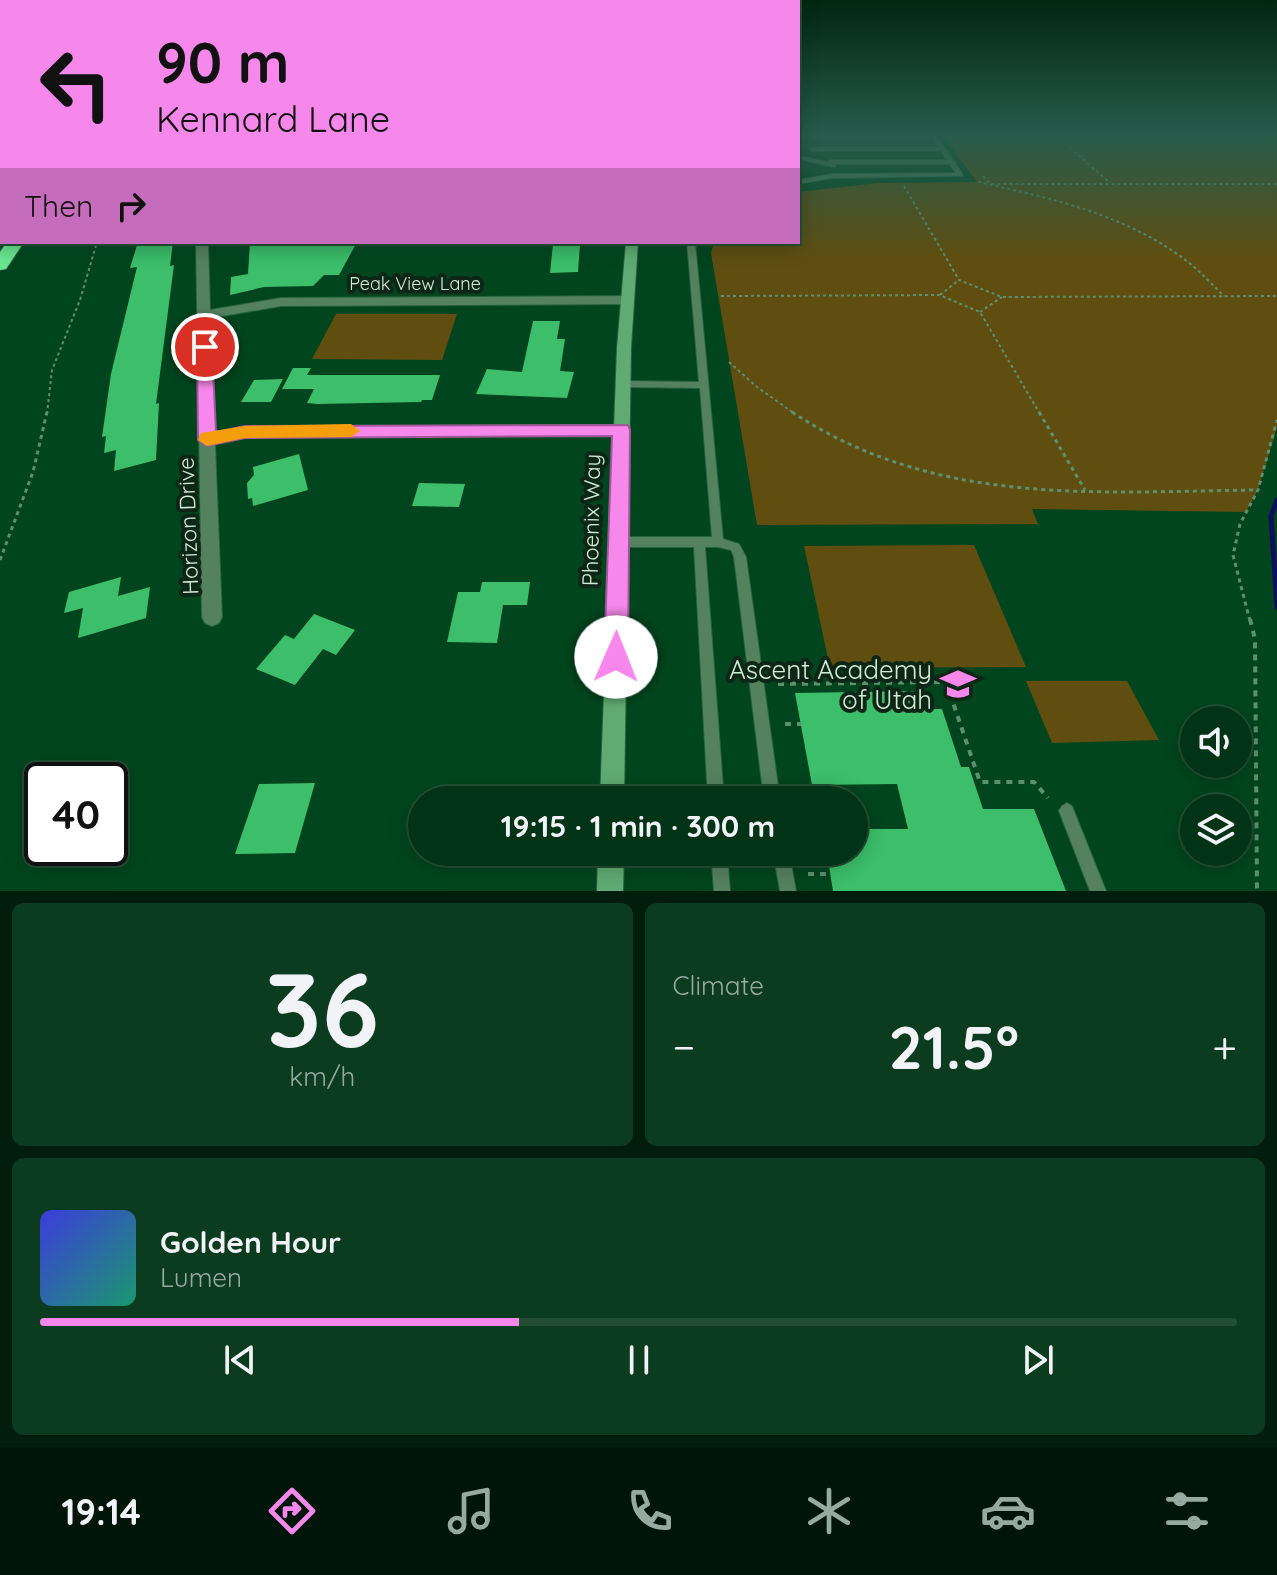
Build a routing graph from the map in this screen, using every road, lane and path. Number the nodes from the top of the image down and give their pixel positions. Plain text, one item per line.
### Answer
1 (983, 176) dead end
2 (838, 177) edge
3 (1103, 177) edge
4 (800, 182) edge
5 (978, 182) dead end
6 (902, 183) dead end
7 (990, 184) junction
8 (1111, 184) junction
9 (1277, 184) edge
10 (15, 244) edge
11 (96, 244) edge
12 (202, 244) edge
13 (632, 244) edge
14 (691, 244) edge
15 (0, 265) edge
16 (959, 280) junction
17 (939, 295) junction
18 (721, 296) dead end
19 (1224, 296) junction
20 (1277, 296) edge
21 (1002, 297) junction
22 (627, 300) junction
23 (980, 312) junction
24 (204, 315) junction
25 (729, 362) dead end
26 (623, 384) junction
27 (704, 385) junction
28 (1277, 420) edge
29 (622, 430) junction
30 (207, 440) junction
31 (1085, 490) junction
32 (1258, 490) junction
33 (619, 542) junction
34 (699, 542) junction
35 (718, 542) junction
36 (0, 560) edge
37 (212, 617) dead end
38 (778, 684) dead end
39 (785, 724) dead end
40 (801, 724) dead end
41 (612, 786) edge
42 (715, 786) edge
43 (770, 786) edge
44 (1048, 798) dead end
45 (1067, 811) dead end
46 (611, 866) edge
47 (720, 866) edge
48 (784, 866) edge
49 (808, 874) dead end
50 (830, 874) dead end
51 (610, 891) edge
52 (722, 891) edge
53 (788, 891) edge
54 (1098, 891) edge
55 (1257, 891) edge

1 - 7 path
2 - 4 lane
3 - 8 path
5 - 7 path
6 - 16 path
7 - 8 path
7 - 19 path
8 - 9 path
10 - 15 highway
11 - 36 path
12 - 24 street, Horizon Drive
13 - 22 street, Phoenix Way
14 - 27 lane
16 - 17 path
16 - 21 path
17 - 18 path
17 - 23 path
19 - 20 path
19 - 21 path
21 - 23 path
22 - 24 street, Peak View Lane
22 - 26 street, Phoenix Way
23 - 31 path
24 - 30 street, Horizon Drive
25 - 31 path
26 - 27 lane
26 - 29 street, Phoenix Way
27 - 35 lane
28 - 32 path
29 - 30 street
29 - 33 street, Phoenix Way
30 - 37 street, Horizon Drive
31 - 32 path
32 - 55 path
33 - 34 lane
33 - 41 street, Phoenix Way
34 - 35 lane
34 - 42 lane
35 - 43 lane
38 - 44 path
39 - 40 path
45 - 54 lane
46 - 51 street
47 - 52 lane
48 - 53 lane
49 - 50 path

